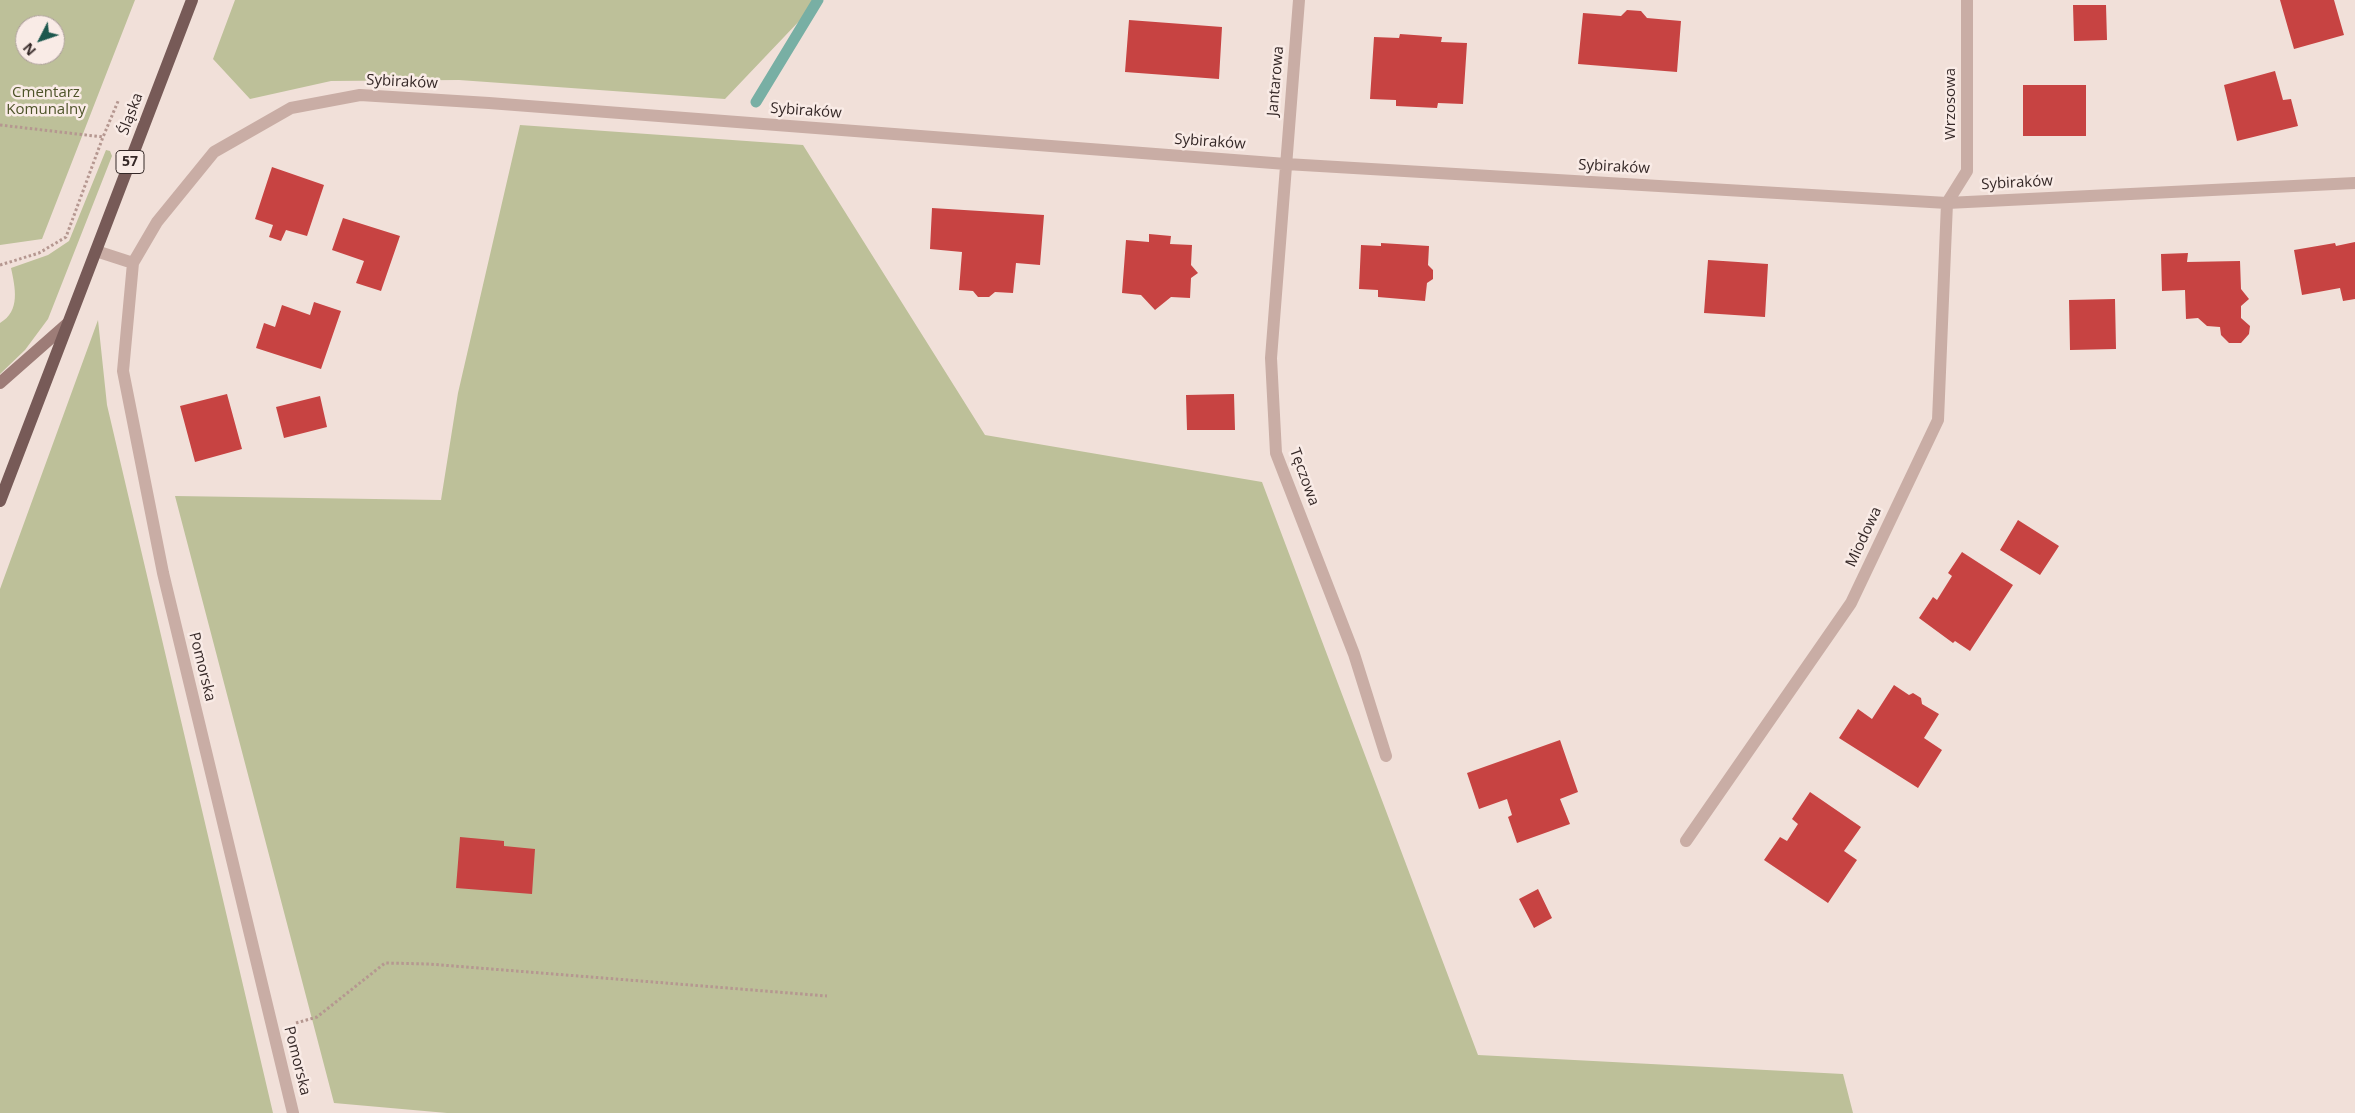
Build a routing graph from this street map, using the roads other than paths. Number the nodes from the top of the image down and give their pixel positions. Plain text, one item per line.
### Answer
1 (192, 0) edge
2 (1299, 0) edge
3 (1967, 0) edge
4 (1286, 164) junction
5 (2355, 183) edge
6 (1946, 202) junction
7 (96, 251) junction
8 (133, 263) junction
9 (67, 324) junction
10 (0, 383) edge
11 (0, 501) edge
12 (1386, 756) dead end
13 (1686, 841) dead end
14 (293, 1113) edge

1 - 7 main road, Śląska / 57
2 - 4 street, Jantarowa
3 - 6 street, Wrzosowa
4 - 6 street, Sybiraków
4 - 8 street, Sybiraków
4 - 12 street, Tęczowa
5 - 6 street, Sybiraków
6 - 13 street, Miodowa
7 - 8 street
7 - 9 main road, Śląska / 57
8 - 14 street, Pomorska
9 - 10 main road
9 - 11 main road, 57

